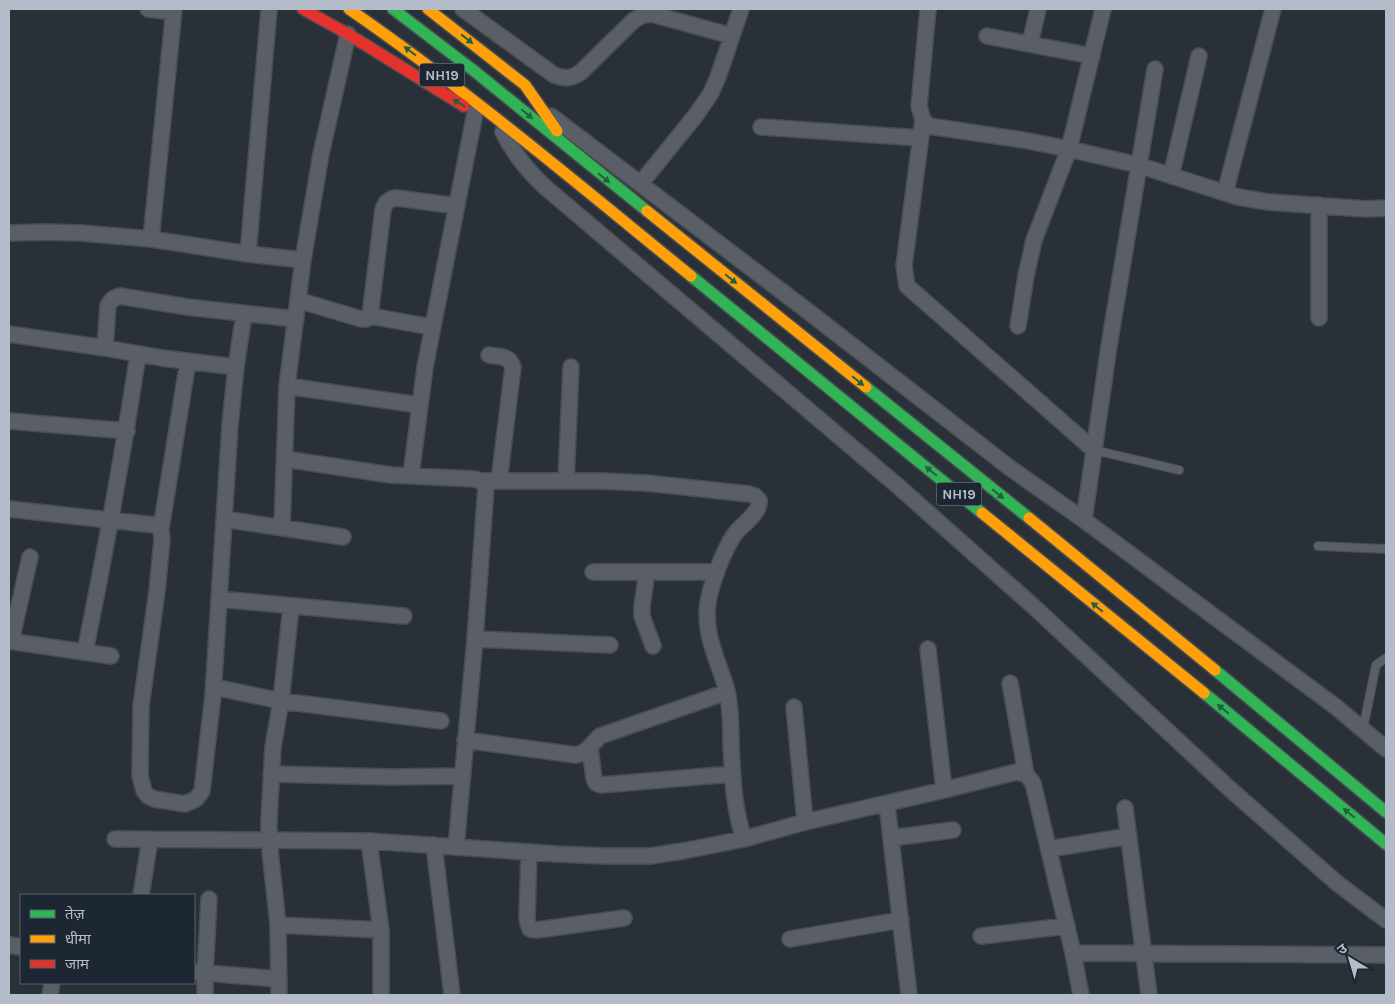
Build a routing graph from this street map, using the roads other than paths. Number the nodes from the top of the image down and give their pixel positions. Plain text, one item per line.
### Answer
1 (148, 9) edge
2 (269, 9) edge
3 (303, 9) edge
4 (349, 9) edge
5 (392, 9) edge
6 (428, 9) edge
7 (463, 9) edge
8 (741, 9) edge
9 (928, 9) edge
10 (1038, 9) edge
11 (1103, 9) edge
12 (1273, 9) edge
13 (174, 10) edge
14 (670, 14) edge
15 (348, 34) junction
16 (732, 36) junction
17 (987, 36) dead end
18 (1030, 44) junction
19 (1092, 56) junction
20 (1199, 56) dead end
21 (1154, 69) dead end
22 (545, 112) junction
23 (475, 113) junction
24 (923, 120) junction
25 (761, 127) dead end
26 (500, 128) junction
27 (920, 138) junction
28 (531, 146) junction
29 (567, 147) junction
30 (1069, 149) junction
31 (1138, 165) junction
32 (1171, 176) junction
33 (640, 183) junction
34 (1225, 193) junction
35 (457, 206) junction
36 (1319, 206) junction
37 (1386, 208) edge
38 (9, 233) edge
39 (151, 239) junction
40 (248, 254) junction
41 (303, 260) junction
42 (298, 300) junction
43 (244, 314) junction
44 (370, 316) junction
45 (1319, 318) dead end
46 (296, 319) junction
47 (1018, 326) dead end
48 (432, 327) junction
49 (9, 334) edge
50 (105, 348) junction
51 (138, 354) junction
52 (489, 355) dead end
53 (188, 361) junction
54 (236, 367) junction
55 (571, 367) dead end
56 (287, 386) junction
57 (419, 405) junction
58 (9, 421) edge
59 (127, 431) junction
60 (1094, 450) junction
61 (285, 459) junction
62 (1179, 470) dead end
63 (411, 475) junction
64 (499, 481) junction
65 (566, 481) junction
66 (481, 482) junction
67 (9, 509) edge
68 (224, 519) junction
69 (111, 520) junction
70 (1084, 520) junction
71 (282, 528) junction
72 (161, 529) junction
73 (342, 537) dead end
74 (1318, 546) dead end
75 (1386, 549) edge
76 (30, 557) dead end
77 (593, 572) dead end
78 (647, 572) junction
79 (717, 572) junction
80 (219, 599) junction
81 (291, 607) junction
82 (404, 616) dead end
83 (475, 639) junction
84 (10, 641) edge
85 (610, 645) dead end
86 (653, 646) dead end
87 (928, 648) dead end
88 (85, 652) junction
89 (111, 656) dead end
90 (1386, 658) edge
91 (1010, 684) dead end
92 (214, 687) junction
93 (727, 692) junction
94 (281, 701) junction
95 (794, 707) dead end
96 (441, 721) dead end
97 (1363, 729) junction
98 (465, 740) junction
99 (590, 748) junction
100 (1386, 749) edge
101 (271, 774) junction
102 (732, 774) junction
103 (1026, 774) junction
104 (463, 776) junction
105 (944, 790) junction
106 (887, 804) junction
107 (1126, 808) dead end
108 (1386, 812) edge
109 (805, 822) junction
110 (953, 830) dead end
111 (1129, 836) junction
112 (891, 838) junction
113 (115, 839) dead end
114 (150, 839) junction
115 (744, 839) junction
116 (269, 840) junction
117 (369, 841) junction
118 (1386, 844) edge
119 (434, 845) junction
120 (456, 847) junction
121 (1049, 849) junction
122 (528, 852) junction
123 (141, 894) edge
124 (209, 899) dead end
125 (624, 918) dead end
126 (901, 920) junction
127 (1386, 920) edge
128 (278, 925) junction
129 (1067, 926) junction
130 (381, 930) junction
131 (981, 936) dead end
132 (790, 939) dead end
133 (1073, 953) junction
134 (1144, 953) junction
135 (1386, 955) edge
136 (199, 972) edge
137 (279, 978) junction
138 (206, 995) edge
139 (279, 995) edge
140 (381, 995) edge
141 (452, 995) edge
142 (909, 995) edge
143 (1081, 995) edge
144 (1149, 995) edge

1 - 13 street
2 - 40 street
3 - 15 main road
28 -> 4 main road, NH19
5 -> 29 main road, NH19
6 -> 22 main road
7 - 14 street
8 - 16 street
9 - 24 street
10 - 18 street
11 - 19 street
12 - 34 street
13 - 39 street
14 - 16 street
23 -> 15 main road
15 - 41 street
16 - 33 street
17 - 18 street
18 - 19 street
19 - 30 street
20 - 32 street
21 - 31 street
22 - 29 main road
22 - 33 street
23 - 26 main road
23 - 35 street
24 - 27 street
24 - 30 street
25 - 27 street
26 - 28 main road
26 - 127 street
27 - 60 street
118 -> 28 main road, NH19
29 -> 108 main road, NH19
30 - 31 street
30 - 47 street
31 - 32 street
31 - 60 street
32 - 34 street
33 - 70 street
34 - 36 street
35 - 44 street
35 - 48 street
36 - 37 street
36 - 45 street
38 - 39 street
39 - 40 street
40 - 41 street
41 - 42 street
42 - 44 street
42 - 46 street
43 - 46 street
43 - 50 street
43 - 54 street
44 - 48 street
46 - 56 street
48 - 57 street
49 - 50 street
50 - 51 street
51 - 53 street
51 - 59 street
52 - 64 street
53 - 54 street
53 - 72 street
54 - 68 street
55 - 65 street
56 - 57 street
56 - 61 street
57 - 63 street
58 - 59 street
59 - 69 street
60 - 62 lane
60 - 70 street
61 - 63 street
61 - 71 street
63 - 66 street
64 - 65 street
64 - 66 street
65 - 79 street
66 - 83 street
67 - 69 street
68 - 71 street
68 - 80 street
69 - 72 street
69 - 88 street
70 - 97 street
71 - 73 street
72 - 92 street
74 - 75 lane
76 - 84 street
77 - 78 street
78 - 79 street
78 - 86 street
79 - 93 street
80 - 81 street
80 - 92 street
81 - 82 street
81 - 94 street
83 - 85 street
83 - 98 street
84 - 88 street
87 - 105 street
88 - 89 street
90 - 97 lane
91 - 103 street
92 - 94 street
93 - 99 street
93 - 102 street
94 - 96 street
94 - 101 street
95 - 109 street
97 - 100 street
98 - 99 street
98 - 104 street
99 - 102 street
101 - 104 street
101 - 116 street
102 - 115 street
103 - 105 street
103 - 121 street
104 - 120 street
105 - 106 street
106 - 109 street
106 - 112 street
107 - 111 street
109 - 115 street
110 - 112 street
111 - 121 street
111 - 134 street
112 - 126 street
113 - 114 street
114 - 116 street
114 - 123 street
115 - 122 street
116 - 117 street
116 - 128 street
117 - 119 street
117 - 130 street
119 - 120 street
119 - 141 street
120 - 122 street
121 - 129 street
122 - 125 street
124 - 136 street
126 - 132 street
126 - 142 street
128 - 130 street
128 - 137 street
129 - 131 street
129 - 133 street
130 - 140 street
133 - 134 street
133 - 143 street
134 - 135 street
134 - 144 street
136 - 137 street
136 - 138 street
137 - 139 street

